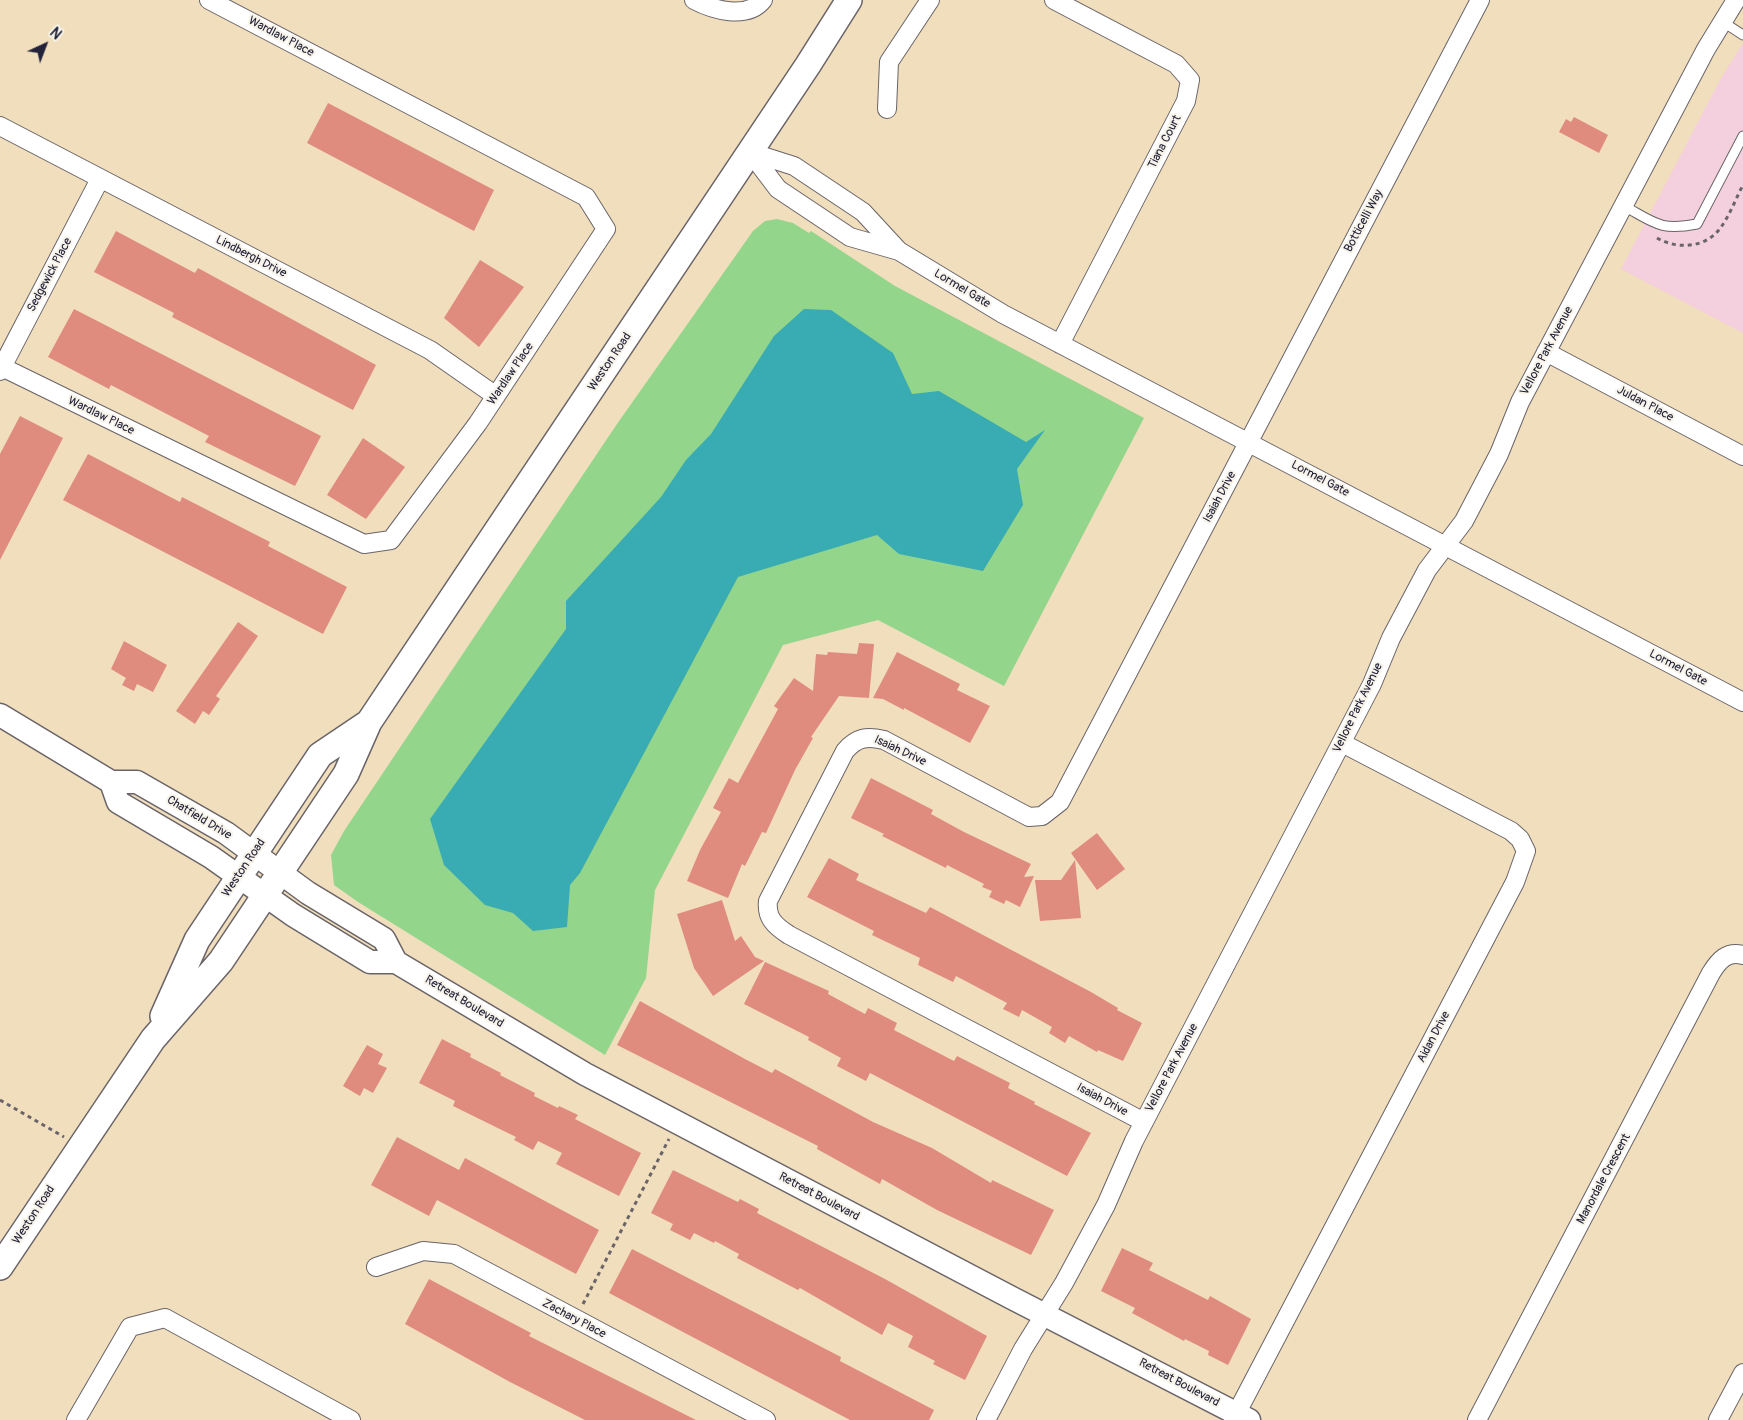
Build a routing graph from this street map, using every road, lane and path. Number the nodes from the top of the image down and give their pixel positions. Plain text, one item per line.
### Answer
1 (209, 0) edge
2 (694, 0) edge
3 (763, 0) edge
4 (849, 0) edge
5 (930, 0) edge
6 (1054, 0) edge
7 (1480, 0) edge
8 (1736, 0) edge
9 (1723, 22) junction
10 (1743, 35) edge
11 (887, 110) dead end
12 (0, 126) edge
13 (1743, 136) edge
14 (750, 152) junction
15 (100, 179) junction
16 (1624, 206) junction
17 (899, 251) junction
18 (1060, 344) junction
19 (1546, 352) junction
20 (1, 369) edge
21 (496, 396) junction
22 (1248, 442) junction
23 (1743, 456) edge
24 (1445, 545) junction
25 (1743, 702) edge
26 (0, 714) edge
27 (369, 722) junction
28 (1342, 743) junction
29 (111, 782) junction
30 (254, 854) junction
31 (280, 872) junction
32 (238, 877) junction
33 (264, 895) junction
34 (1743, 955) edge
35 (396, 962) junction
36 (153, 1039) junction
37 (0, 1100) edge
38 (1144, 1122) junction
39 (670, 1138) dead end
40 (80, 1146) junction
41 (0, 1266) edge
42 (376, 1267) dead end
43 (580, 1308) dead end
44 (1044, 1314) junction
45 (1743, 1373) edge
46 (1239, 1418) edge
47 (76, 1420) edge
48 (351, 1420) edge
49 (766, 1420) edge
50 (986, 1420) edge
51 (1477, 1420) edge
52 (1718, 1420) edge

1 - 21 street, Wardlaw Place
2 - 3 street
4 - 14 main road, Weston Road
5 - 11 street
6 - 18 street, Tiana Court
7 - 22 street, Botticelli Way
8 - 9 street, Vellore Park Avenue
9 - 10 lane
9 - 16 street, Vellore Park Avenue
12 - 15 street, Lindbergh Drive
13 - 16 lane
14 - 17 street, Lormel Gate
14 - 17 street, Lormel Gate
14 - 27 main road, Weston Road
15 - 20 street, Sedgewick Place
15 - 21 street, Lindbergh Drive
16 - 19 street, Vellore Park Avenue
17 - 18 street, Lormel Gate
18 - 22 street, Lormel Gate
19 - 23 street, Juldan Place
19 - 24 street, Vellore Park Avenue
20 - 21 street, Wardlaw Place
22 - 24 street, Lormel Gate
22 - 38 street, Isaiah Drive
24 - 25 street, Lormel Gate
24 - 28 street, Vellore Park Avenue
26 - 29 street
27 - 30 main road, Weston Road
27 - 31 main road, Weston Road
28 - 38 street, Vellore Park Avenue
28 - 46 street, Aidan Drive
29 - 30 street, Chatfield Drive
29 - 32 street
30 - 31 street, Chatfield Drive
30 - 32 main road, Weston Road
31 - 33 main road, Weston Road
31 - 35 street
32 - 33 street
32 - 36 main road, Weston Road
33 - 35 street
33 - 36 main road, Weston Road
34 - 51 street, Manordale Crescent
35 - 44 street, Retreat Boulevard
36 - 40 main road, Weston Road
37 - 40 path
38 - 44 street, Vellore Park Avenue
39 - 43 path
40 - 41 main road, Weston Road
42 - 49 street, Zachary Place
44 - 46 street, Retreat Boulevard
44 - 50 street, Vellore Park Avenue
45 - 52 street
47 - 48 street

